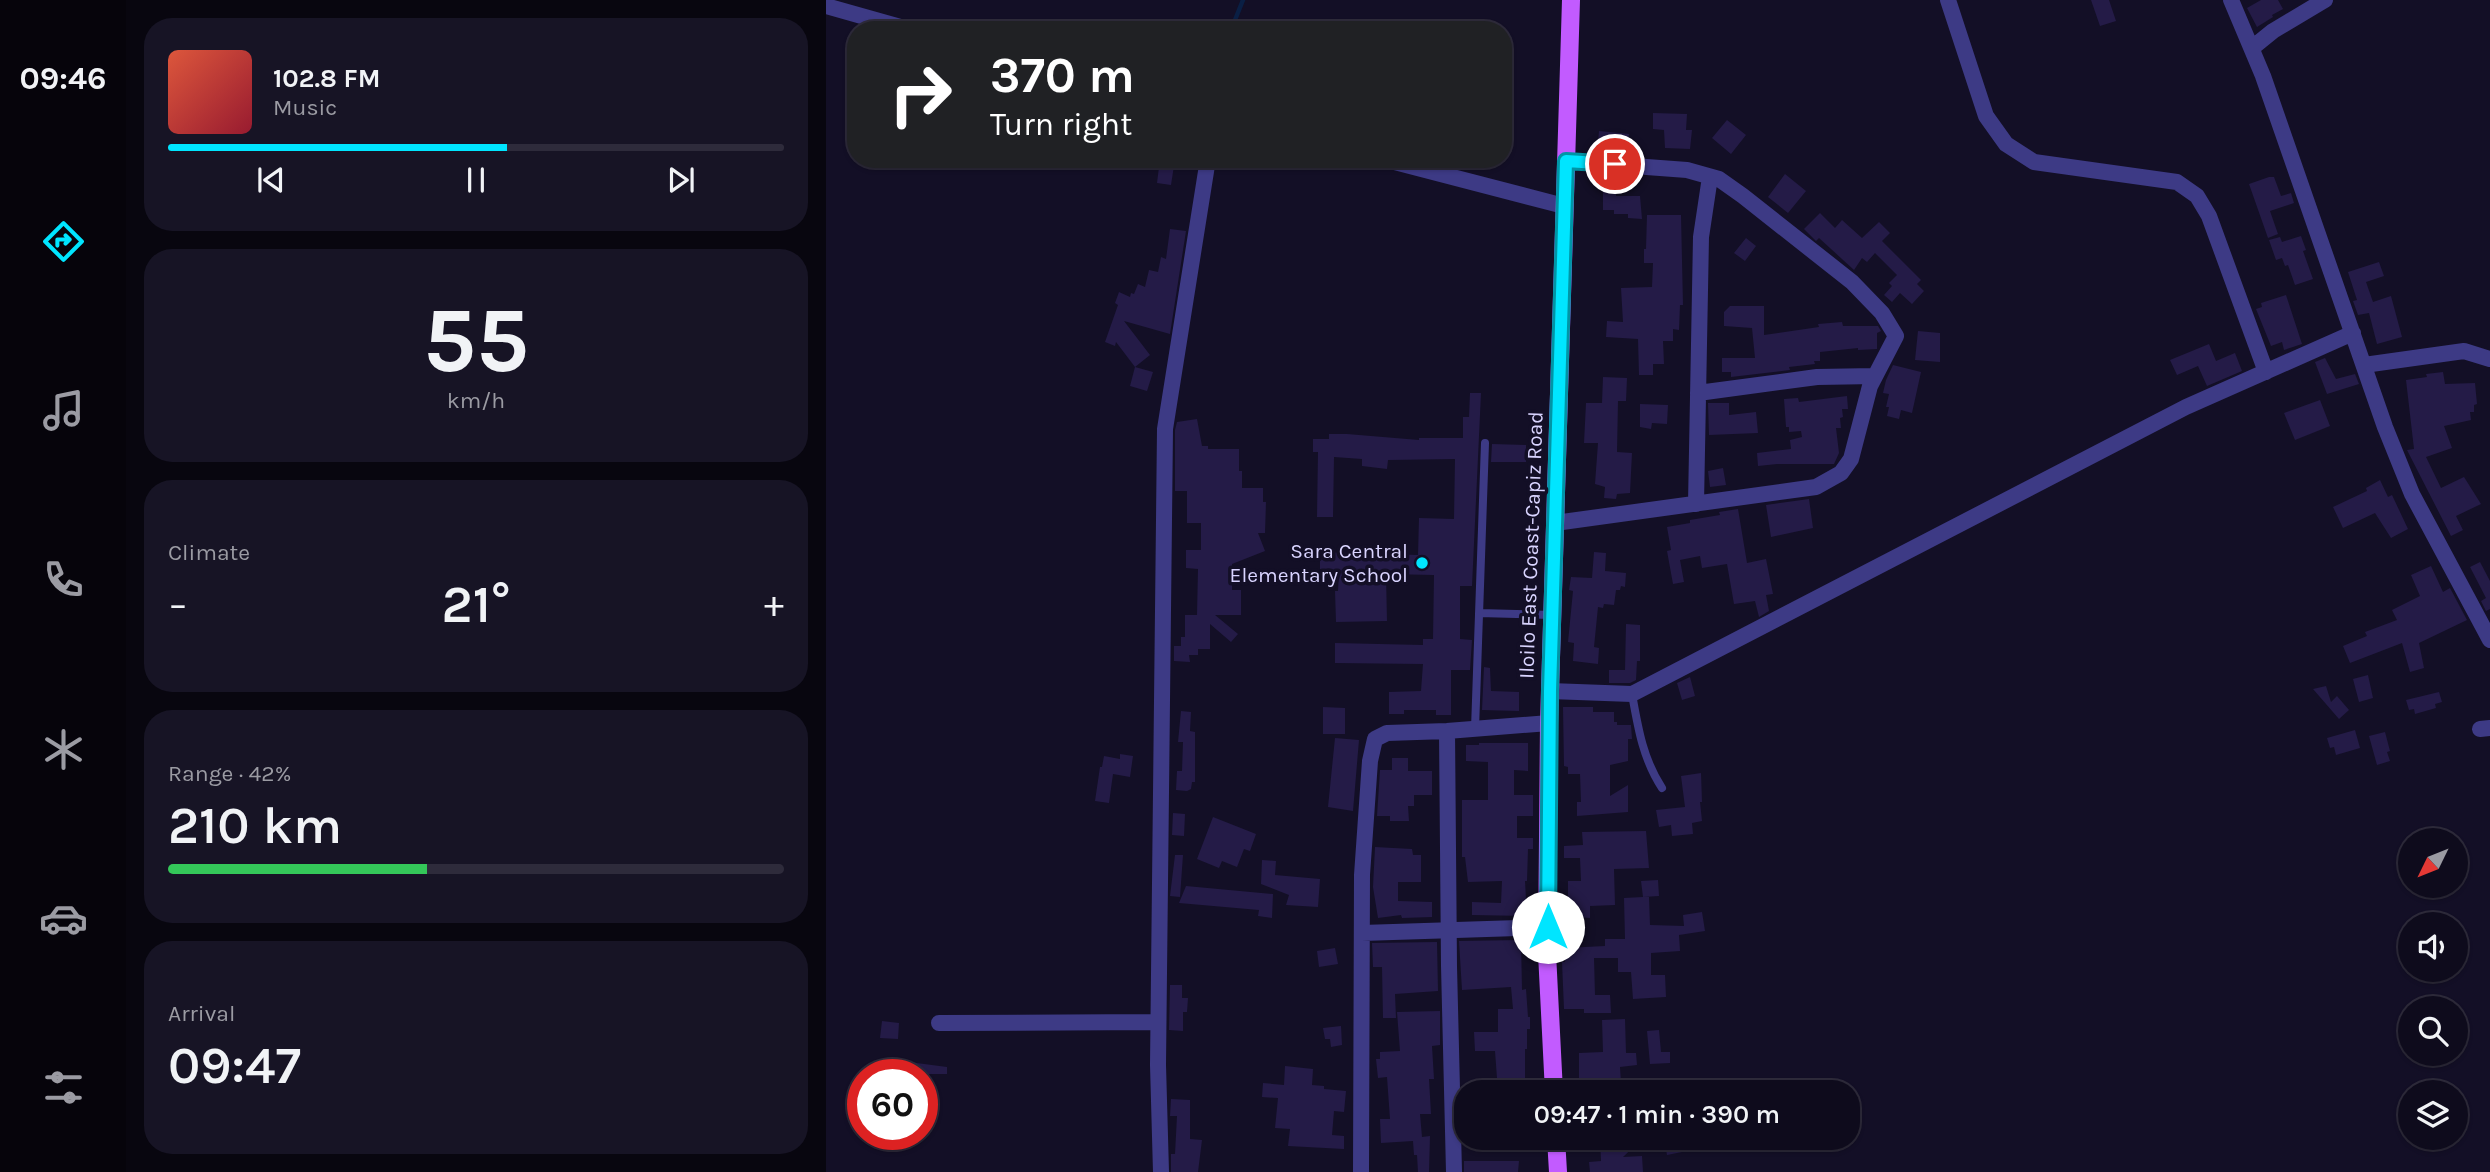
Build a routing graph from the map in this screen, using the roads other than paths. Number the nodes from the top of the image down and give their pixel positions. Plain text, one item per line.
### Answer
1 (1572, 0) edge
2 (1948, 0) edge
3 (2231, 0) edge
4 (2325, 0) edge
5 (831, 5) edge
6 (882, 21) edge
7 (2252, 48) junction
8 (1566, 161) junction
9 (1207, 168) edge
10 (1418, 168) edge
11 (1710, 177) junction
12 (1564, 206) junction
13 (2353, 333) junction
14 (2490, 359) edge
15 (2364, 365) junction
16 (2266, 372) junction
17 (1875, 376) junction
18 (1698, 393) junction
19 (1485, 443) dead end
20 (1696, 504) junction
21 (1555, 523) junction
22 (1479, 613) junction
23 (1552, 615) junction
24 (2490, 640) edge
25 (1550, 691) junction
26 (1632, 694) junction
27 (1549, 723) junction
28 (1475, 729) junction
29 (1447, 731) junction
30 (1662, 788) dead end
31 (1548, 927) junction
32 (1449, 931) junction
33 (1362, 933) junction
34 (1158, 1022) junction
35 (939, 1023) dead end
36 (1554, 1080) edge
37 (1557, 1150) edge
38 (1161, 1172) edge
39 (1361, 1172) edge
40 (1454, 1172) edge
41 (1558, 1172) edge

1 - 8 main road, Iloilo East Coast-Capiz Road
2 - 16 street
3 - 7 street
4 - 7 street
5 - 6 street
7 - 13 street
8 - 11 street
8 - 12 main road, Iloilo East Coast-Capiz Road
9 - 34 street
10 - 12 street
11 - 17 street
11 - 18 street
12 - 21 main road, Iloilo East Coast-Capiz Road
13 - 15 street
13 - 16 street
14 - 15 street
15 - 24 street
16 - 26 street
17 - 18 street
17 - 20 street
18 - 20 street
19 - 22 lane
20 - 21 street
21 - 23 main road, Iloilo East Coast-Capiz Road
22 - 23 lane
22 - 28 lane
23 - 25 main road, Iloilo East Coast-Capiz Road
25 - 26 street
25 - 27 main road, Iloilo East Coast-Capiz Road
26 - 30 lane
27 - 28 street
27 - 31 main road, Iloilo East Coast-Capiz Road
28 - 29 street
29 - 32 street
29 - 33 street
31 - 32 street
31 - 36 main road, Iloilo East Coast-Capiz Road
32 - 33 street
32 - 40 street
33 - 39 street
34 - 35 street
34 - 38 street
37 - 41 main road

